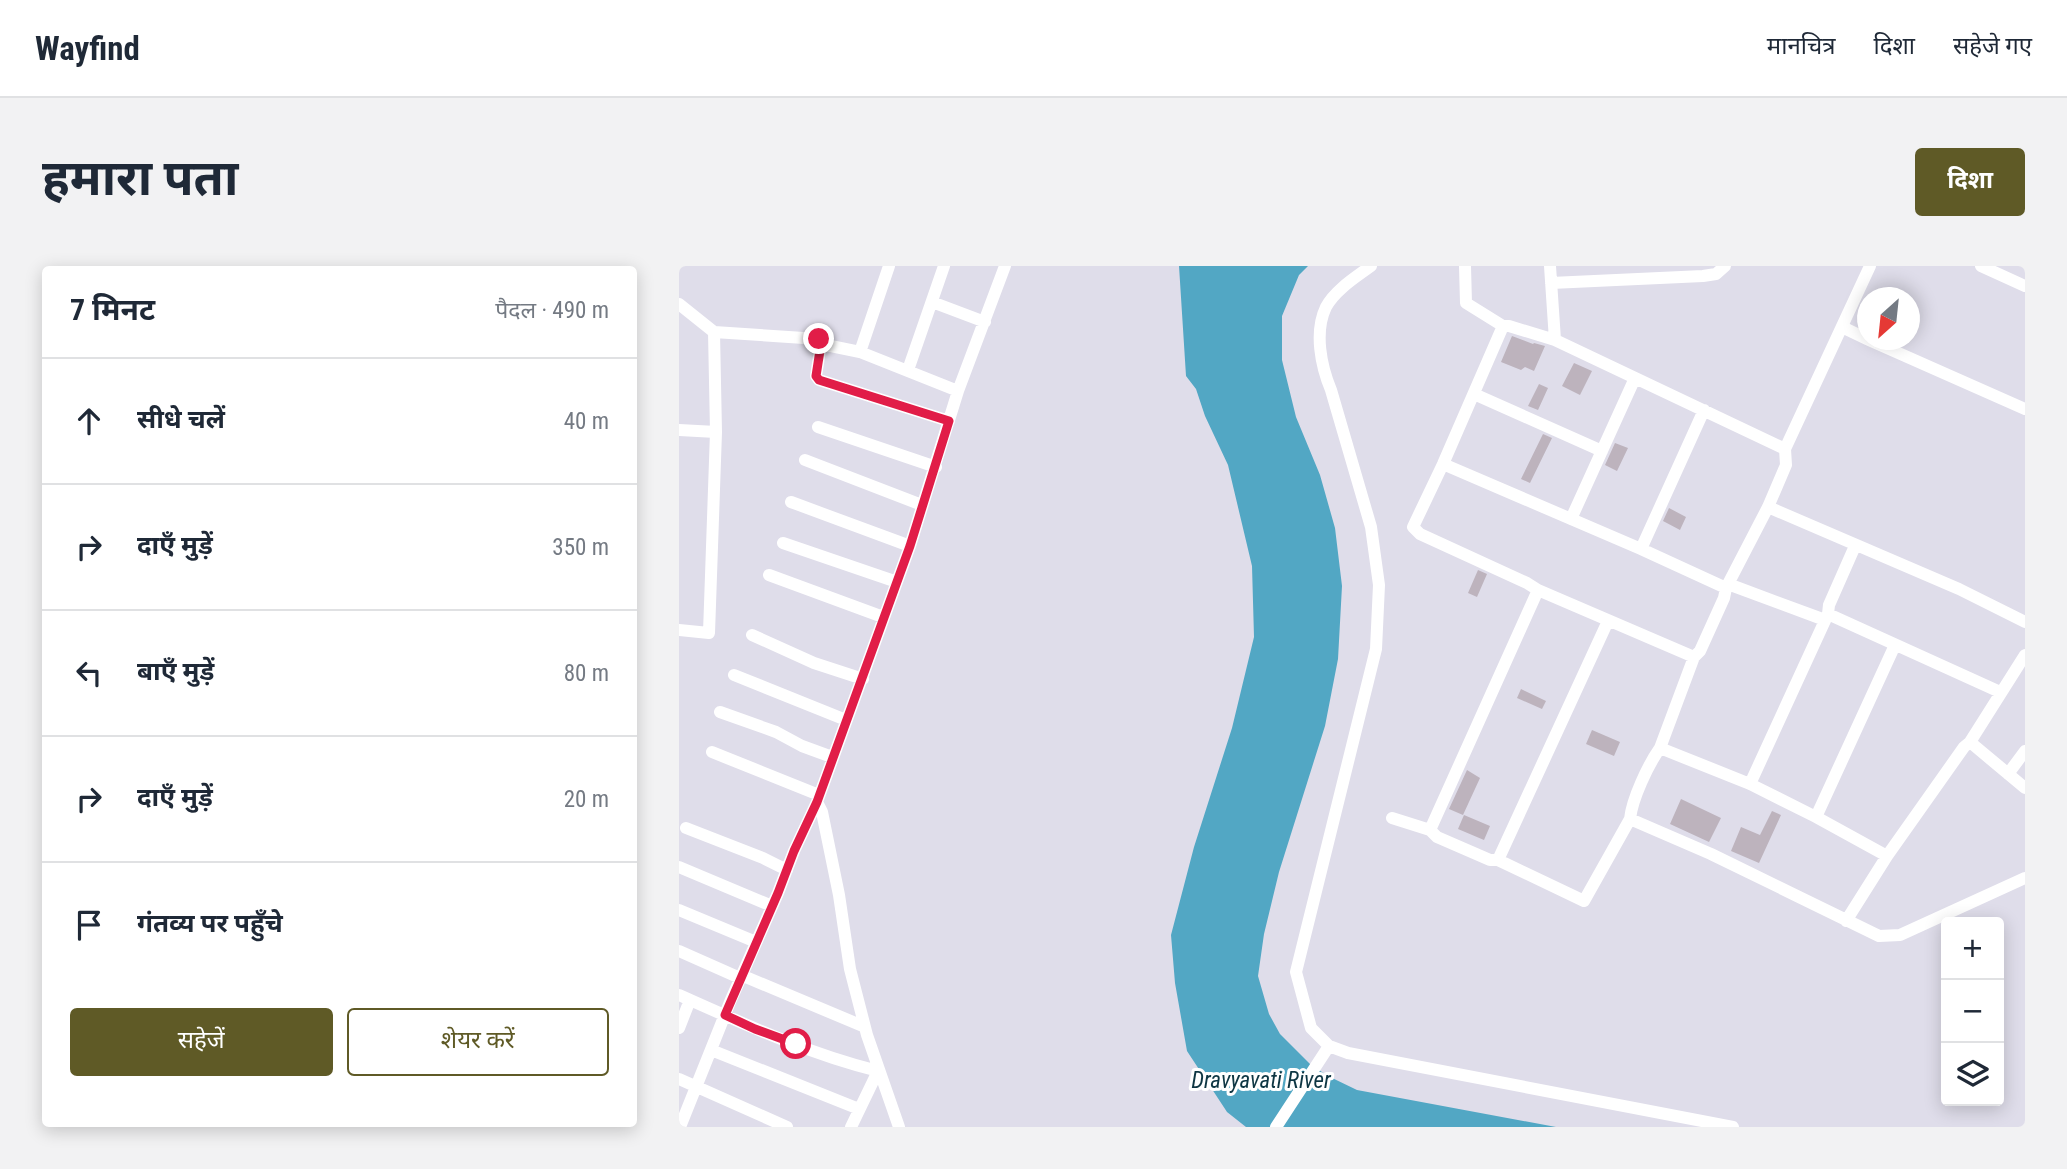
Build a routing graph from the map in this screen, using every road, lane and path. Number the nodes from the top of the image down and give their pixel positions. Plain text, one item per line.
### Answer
1 (889, 266) edge
2 (944, 266) edge
3 (1005, 266) edge
4 (1371, 266) edge
5 (1465, 266) edge
6 (1550, 266) edge
7 (1725, 266) edge
8 (1870, 266) edge
9 (1981, 266) edge
10 (1551, 283) junction
11 (2025, 286) edge
12 (932, 302) junction
13 (679, 304) edge
14 (985, 322) junction
15 (1503, 326) junction
16 (1842, 327) junction
17 (714, 331) junction
18 (1857, 334) edge
19 (1555, 340) junction
20 (821, 344) junction
21 (1893, 350) edge
22 (859, 352) junction
23 (908, 370) junction
24 (1635, 378) junction
25 (958, 391) junction
26 (1475, 394) junction
27 (2025, 409) edge
28 (1704, 410) junction
29 (949, 421) junction
30 (818, 427) dead end
31 (679, 430) edge
32 (716, 432) junction
33 (1785, 449) junction
34 (1602, 451) junction
35 (805, 460) dead end
36 (1443, 464) junction
37 (936, 467) junction
38 (792, 502) dead end
39 (922, 505) junction
40 (1768, 507) junction
41 (1571, 519) junction
42 (783, 543) dead end
43 (910, 546) junction
44 (1855, 546) junction
45 (1641, 549) junction
46 (769, 575) dead end
47 (897, 582) junction
48 (1727, 586) junction
49 (1538, 590) junction
50 (883, 617) junction
51 (1827, 617) junction
52 (1608, 621) junction
53 (2025, 622) edge
54 (679, 631) edge
55 (752, 635) dead end
56 (1895, 645) junction
57 (2025, 655) edge
58 (1694, 657) junction
59 (734, 675) dead end
60 (863, 679) junction
61 (2000, 692) junction
62 (720, 712) dead end
63 (846, 720) junction
64 (1970, 742) junction
65 (1660, 748) junction
66 (2025, 751) edge
67 (712, 752) dead end
68 (832, 757) junction
69 (2008, 774) junction
70 (1750, 784) junction
71 (2025, 788) edge
72 (818, 799) junction
73 (1815, 817) junction
74 (1392, 818) dead end
75 (1630, 819) junction
76 (686, 828) dead end
77 (1430, 830) junction
78 (1887, 856) junction
79 (1498, 860) junction
80 (679, 867) edge
81 (787, 870) junction
82 (2025, 878) edge
83 (772, 906) junction
84 (679, 910) edge
85 (1846, 921) junction
86 (756, 942) junction
87 (679, 951) edge
88 (741, 977) junction
89 (684, 998) edge
90 (725, 1015) junction
91 (865, 1027) junction
92 (679, 1028) edge
93 (1329, 1046) junction
94 (711, 1050) junction
95 (878, 1071) junction
96 (679, 1079) edge
97 (696, 1087) junction
98 (859, 1109) junction
99 (681, 1126) edge
100 (787, 1127) edge
101 (851, 1127) edge
102 (899, 1127) edge
103 (1276, 1127) edge
104 (1733, 1127) edge

1 - 22 street
2 - 12 street
3 - 14 street
4 - 93 street
5 - 15 street
6 - 10 street
7 - 10 street
8 - 16 street
9 - 11 street
10 - 19 street
12 - 14 street
12 - 23 street
13 - 17 street
14 - 25 street
15 - 19 street
15 - 26 street
16 - 18 street
16 - 33 street
17 - 20 street
17 - 32 street
19 - 24 street
20 - 22 street
20 - 29 street
21 - 27 street
22 - 23 street
23 - 25 street
24 - 28 street
24 - 34 street
25 - 29 street
26 - 34 street
26 - 36 street
28 - 33 street
28 - 45 street
29 - 37 street
30 - 37 street
31 - 32 street
32 - 54 street
33 - 40 street
34 - 41 street
35 - 39 street
36 - 41 street
36 - 49 street
37 - 39 street
38 - 43 street
39 - 43 street
40 - 44 street
40 - 48 street
41 - 45 street
42 - 47 street
43 - 47 street
44 - 51 street
44 - 53 street
45 - 48 street
46 - 50 street
47 - 50 street
48 - 51 street
48 - 58 street
49 - 52 street
49 - 77 street
50 - 60 street
51 - 56 street
51 - 70 street
52 - 58 street
52 - 79 street
55 - 60 street
56 - 61 street
56 - 73 street
57 - 61 street
58 - 65 street
59 - 63 street
60 - 63 street
61 - 64 street
62 - 68 street
63 - 68 street
64 - 69 street
64 - 78 street
65 - 70 street
65 - 75 street
66 - 69 street
67 - 72 street
68 - 72 street
69 - 71 street
70 - 73 street
72 - 81 street
72 - 91 street
73 - 78 street
74 - 77 street
75 - 79 street
75 - 85 street
76 - 81 street
77 - 79 street
78 - 85 street
80 - 83 street
81 - 83 street
82 - 85 street
83 - 86 street
84 - 86 street
86 - 88 street
87 - 88 street
88 - 90 street
88 - 91 street
89 - 90 street
89 - 92 street
90 - 94 street
90 - 95 street
91 - 95 street
93 - 103 street
93 - 104 street
94 - 97 street
94 - 98 street
95 - 98 street
95 - 102 street
96 - 97 street
97 - 99 street
97 - 100 street
98 - 101 street

